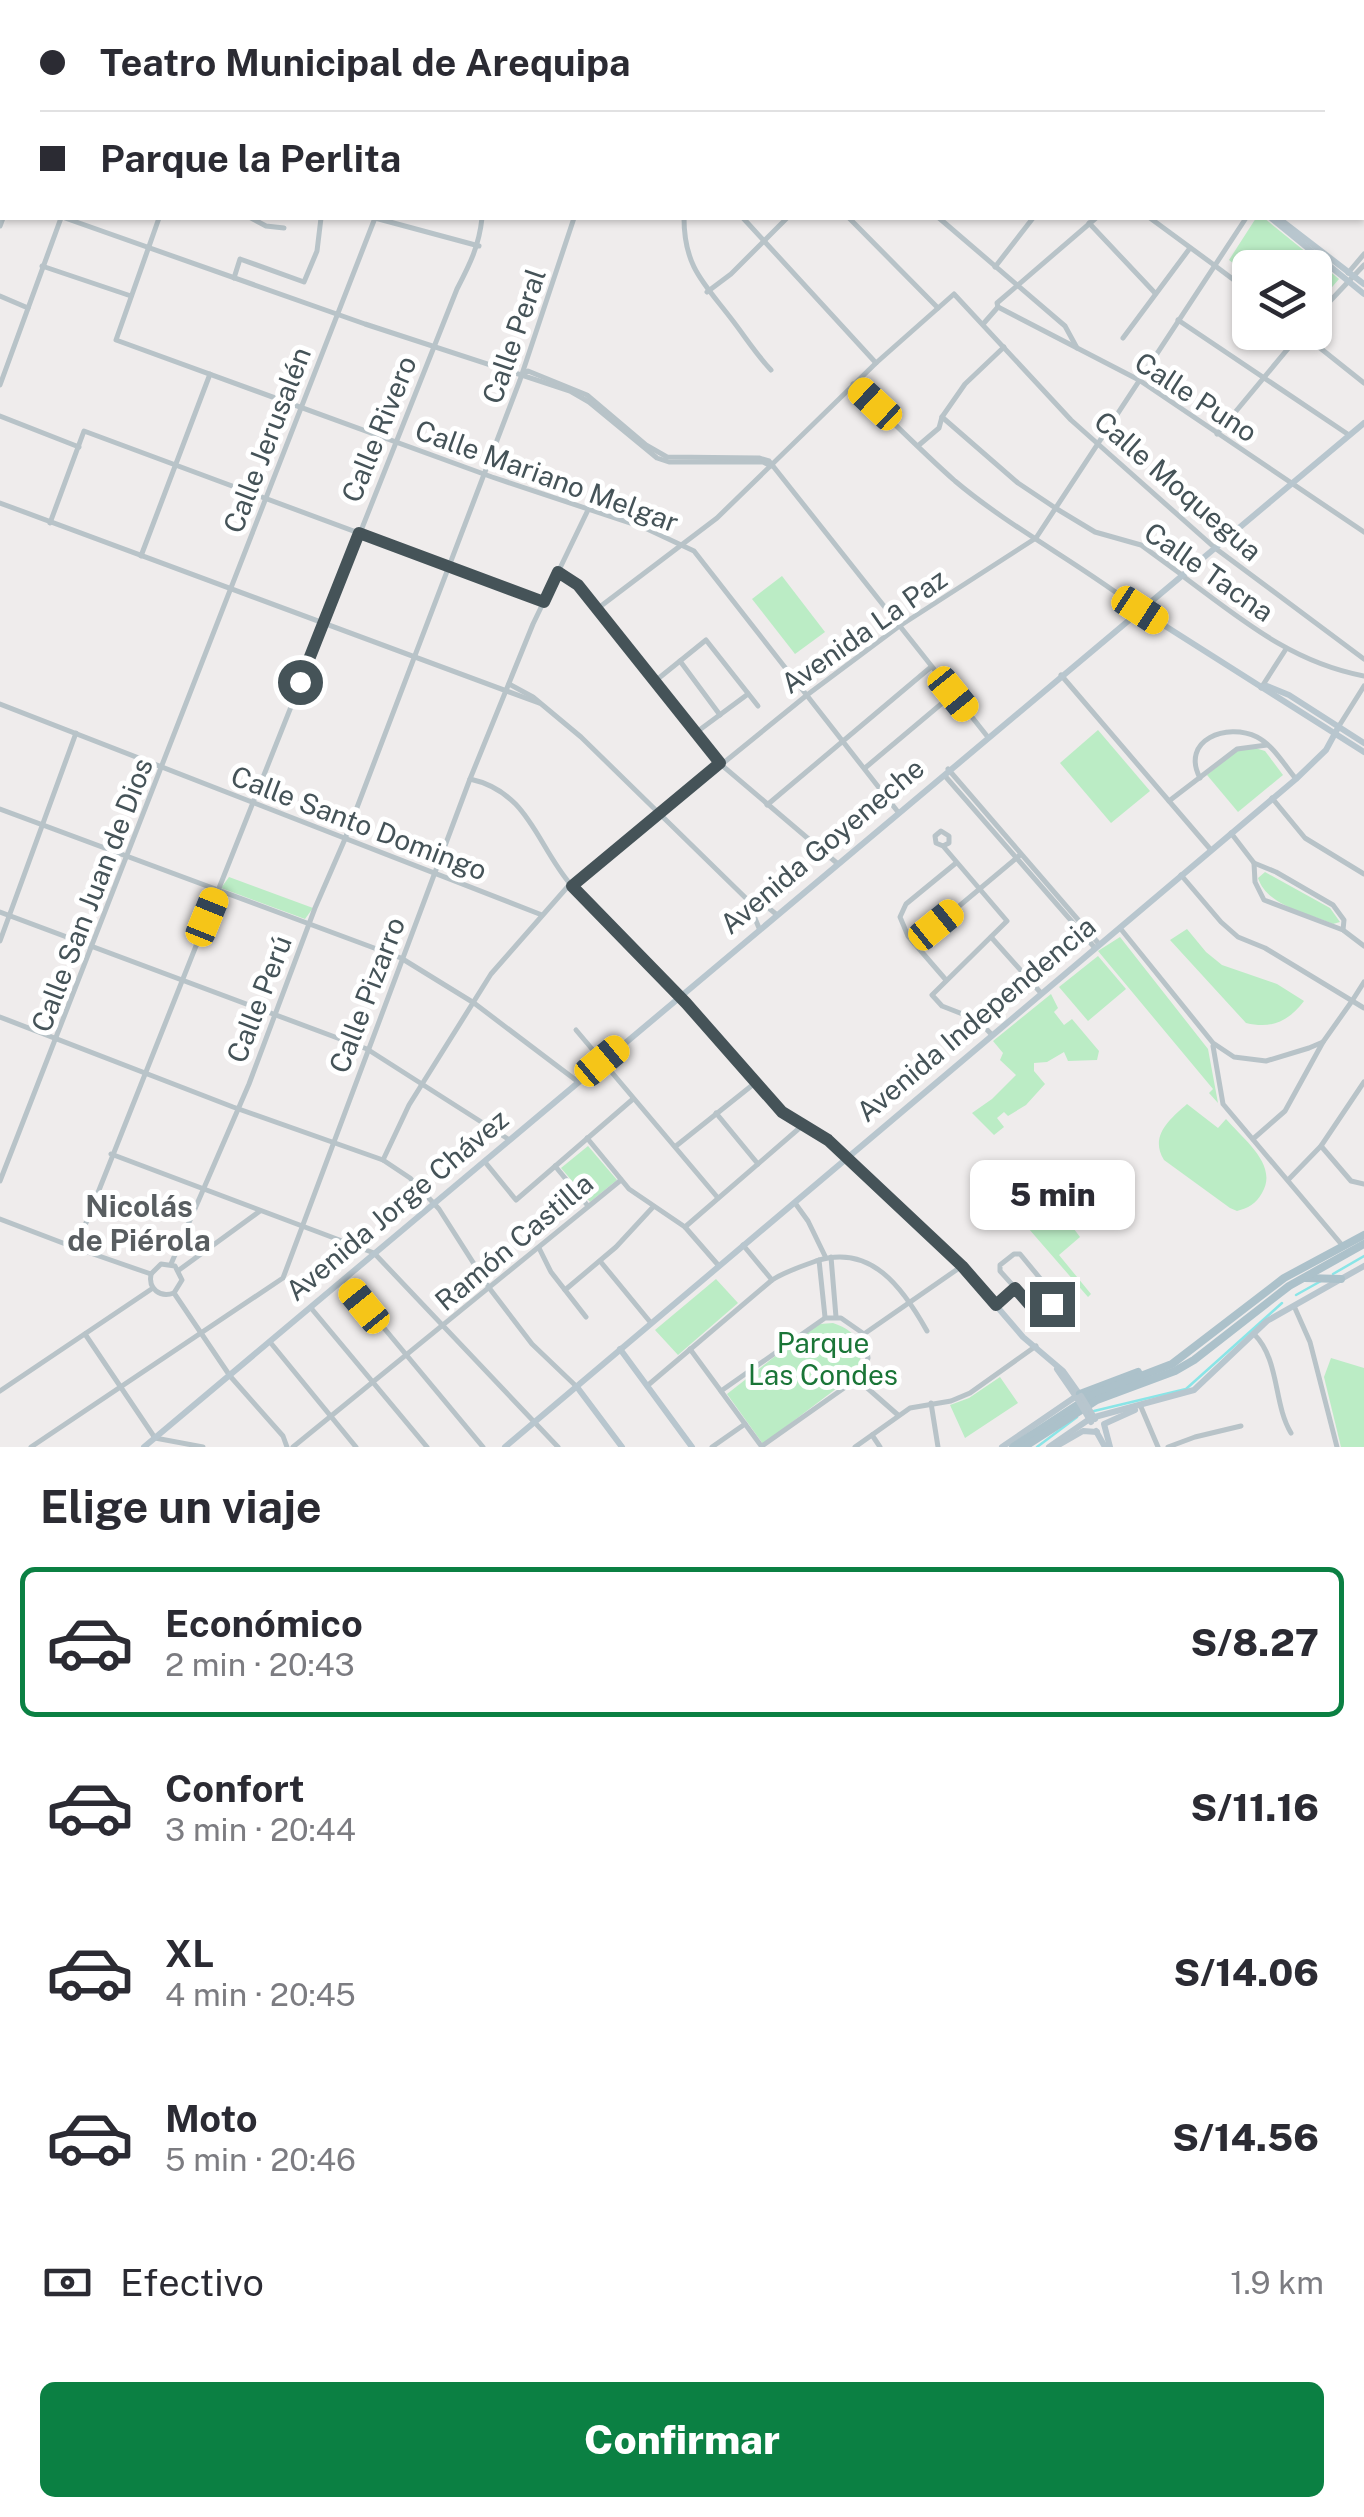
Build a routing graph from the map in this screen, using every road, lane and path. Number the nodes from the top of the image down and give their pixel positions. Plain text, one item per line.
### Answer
1 (539, 0) edge
2 (571, 0) edge
3 (62, 220) edge
4 (69, 220) edge
5 (158, 220) edge
6 (256, 220) edge
7 (321, 220) edge
8 (373, 220) edge
9 (381, 220) edge
10 (482, 220) edge
11 (573, 220) edge
12 (684, 220) edge
13 (745, 220) edge
14 (785, 220) edge
15 (851, 220) edge
16 (941, 220) edge
17 (1030, 220) edge
18 (1093, 220) edge
19 (1153, 220) edge
20 (1245, 220) edge
21 (1276, 220) edge
22 (1088, 223) junction
23 (284, 228) dead end
24 (764, 240) junction
25 (478, 246) junction
26 (148, 248) junction
27 (1190, 248) junction
28 (1364, 254) edge
29 (1214, 264) junction
30 (1364, 265) edge
31 (42, 266) junction
32 (995, 267) junction
33 (234, 278) junction
34 (1232, 278) edge
35 (1347, 279) junction
36 (1364, 284) edge
37 (1017, 286) junction
38 (707, 292) junction
39 (1156, 294) junction
40 (1364, 294) edge
41 (0, 296) edge
42 (131, 296) junction
43 (1332, 296) edge
44 (998, 307) junction
45 (28, 308) junction
46 (938, 308) junction
47 (338, 314) junction
48 (1178, 320) junction
49 (984, 323) junction
50 (1124, 338) dead end
51 (1004, 346) junction
52 (434, 348) junction
53 (1077, 348) junction
54 (1287, 350) edge
55 (1322, 350) edge
56 (876, 363) junction
57 (772, 370) dead end
58 (210, 374) junction
59 (522, 375) junction
60 (1264, 377) junction
61 (1139, 380) junction
62 (1364, 383) edge
63 (0, 384) edge
64 (854, 384) junction
65 (301, 408) junction
66 (0, 416) edge
67 (942, 417) junction
68 (1364, 423) edge
69 (1217, 434) junction
70 (1349, 435) junction
71 (1098, 442) junction
72 (396, 443) junction
73 (78, 446) junction
74 (919, 446) junction
75 (175, 465) junction
76 (772, 466) junction
77 (485, 474) junction
78 (1291, 484) junction
79 (266, 498) junction
80 (0, 503) edge
81 (1056, 509) junction
82 (588, 510) junction
83 (50, 523) junction
84 (1364, 532) edge
85 (359, 533) junction
86 (1036, 538) junction
87 (681, 545) junction
88 (1215, 548) junction
89 (141, 556) junction
90 (449, 566) junction
91 (558, 572) junction
92 (1184, 577) junction
93 (231, 588) junction
94 (544, 602) junction
95 (597, 609) junction
96 (1140, 610) junction
97 (323, 623) junction
98 (898, 627) junction
99 (1286, 649) junction
100 (413, 657) junction
101 (1364, 659) edge
102 (680, 661) junction
103 (931, 667) junction
104 (1061, 675) junction
105 (1364, 676) edge
106 (197, 678) joint
107 (1266, 679) junction
108 (654, 682) junction
109 (1364, 686) edge
110 (508, 688) junction
111 (1261, 688) junction
112 (748, 694) junction
113 (953, 694) junction
114 (807, 695) junction
115 (1290, 695) junction
116 (0, 704) edge
117 (758, 706) dead end
118 (720, 714) junction
119 (1338, 730) junction
120 (76, 733) junction
121 (694, 734) junction
122 (988, 736) junction
123 (842, 741) junction
124 (1364, 742) edge
125 (1268, 745) junction
126 (380, 746) joint
127 (1364, 752) edge
128 (720, 763) junction
129 (865, 768) junction
130 (162, 769) junction
131 (946, 771) junction
132 (1200, 778) junction
133 (470, 779) junction
134 (1296, 779) junction
135 (1272, 798) junction
136 (1169, 801) junction
137 (252, 804) junction
138 (767, 805) junction
139 (0, 809) edge
140 (660, 812) junction
141 (898, 812) junction
142 (42, 826) junction
143 (1232, 833) junction
144 (345, 839) junction
145 (943, 846) dead end
146 (1211, 850) junction
147 (1018, 857) junction
148 (127, 858) junction
149 (956, 862) junction
150 (838, 864) junction
151 (1254, 864) junction
152 (1364, 874) edge
153 (435, 875) junction
154 (1182, 876) junction
155 (573, 884) junction
156 (980, 890) junction
157 (218, 891) junction
158 (757, 908) junction
159 (0, 912) edge
160 (542, 914) junction
161 (776, 914) junction
162 (9, 916) junction
163 (308, 925) junction
164 (759, 928) junction
165 (1120, 928) junction
166 (1342, 930) junction
167 (991, 937) junction
168 (0, 941) edge
169 (914, 943) junction
170 (1097, 946) junction
171 (1364, 946) edge
172 (93, 948) junction
173 (401, 958) junction
174 (183, 980) junction
175 (946, 980) junction
176 (1364, 982) edge
177 (1041, 993) junction
178 (678, 996) junction
179 (1352, 1001) junction
180 (474, 1003) junction
181 (1364, 1008) edge
182 (276, 1016) junction
183 (0, 1017) edge
184 (576, 1030) dead end
185 (992, 1035) junction
186 (57, 1040) junction
187 (1323, 1042) junction
188 (1213, 1043) junction
189 (367, 1049) junction
190 (602, 1061) junction
191 (146, 1074) junction
192 (577, 1081) junction
193 (756, 1082) junction
194 (1364, 1082) edge
195 (424, 1084) junction
196 (634, 1098) junction
197 (239, 1109) junction
198 (716, 1113) junction
199 (803, 1126) junction
200 (587, 1138) junction
201 (508, 1139) junction
202 (1254, 1139) junction
203 (334, 1143) junction
204 (1321, 1146) junction
205 (675, 1147) junction
206 (111, 1154) junction
207 (383, 1160) junction
208 (483, 1160) junction
209 (845, 1160) junction
210 (758, 1164) junction
211 (555, 1166) junction
212 (1288, 1179) junction
213 (620, 1180) junction
214 (0, 1181) edge
215 (1364, 1184) edge
216 (204, 1189) junction
217 (718, 1198) junction
218 (434, 1203) junction
219 (795, 1203) junction
220 (589, 1206) junction
221 (654, 1206) junction
222 (260, 1211) junction
223 (0, 1219) edge
224 (303, 1226) junction
225 (685, 1228) junction
226 (1364, 1234) edge
227 (1364, 1244) edge
228 (743, 1246) junction
229 (1343, 1246) junction
230 (76, 1248) junction
231 (539, 1248) junction
232 (374, 1253) junction
233 (825, 1258) junction
234 (600, 1260) junction
235 (171, 1264) junction
236 (719, 1266) junction
237 (962, 1266) junction
238 (1364, 1266) edge
239 (179, 1270) junction
240 (151, 1274) junction
241 (1300, 1278) junction
242 (344, 1280) junction
243 (772, 1280) junction
244 (1341, 1280) junction
245 (153, 1288) junction
246 (1015, 1288) junction
247 (490, 1289) junction
248 (564, 1290) junction
249 (174, 1292) junction
250 (911, 1302) junction
251 (996, 1305) junction
252 (1294, 1306) junction
253 (311, 1308) junction
254 (836, 1317) junction
255 (586, 1318) dead end
256 (824, 1318) junction
257 (651, 1323) junction
258 (442, 1328) junction
259 (927, 1330) dead end
260 (85, 1334) junction
261 (202, 1334) junction
262 (864, 1334) junction
263 (1254, 1334) junction
264 (270, 1342) junction
265 (1036, 1346) junction
266 (620, 1349) junction
267 (690, 1350) junction
268 (405, 1356) junction
269 (1180, 1359) junction
270 (230, 1376) junction
271 (857, 1379) junction
272 (371, 1383) junction
273 (647, 1386) junction
274 (577, 1387) junction
275 (120, 1389) junction
276 (0, 1391) edge
277 (721, 1392) junction
278 (1078, 1396) junction
279 (930, 1403) junction
280 (1141, 1407) junction
281 (898, 1415) junction
282 (329, 1416) junction
283 (1093, 1420) junction
284 (536, 1422) junction
285 (744, 1424) junction
286 (1241, 1426) dead end
287 (1097, 1432) junction
288 (1292, 1433) dead end
289 (872, 1435) junction
290 (155, 1438) junction
291 (31, 1447) edge
292 (147, 1447) edge
293 (203, 1447) edge
294 (290, 1447) edge
295 (356, 1447) edge
296 (427, 1447) edge
297 (483, 1447) edge
298 (506, 1447) edge
299 (558, 1447) edge
300 (622, 1447) edge
301 (692, 1447) edge
302 (712, 1447) edge
303 (762, 1447) edge
304 (856, 1447) edge
305 (880, 1447) edge
306 (938, 1447) edge
307 (1002, 1447) edge
308 (1013, 1447) edge
309 (1024, 1447) edge
310 (1052, 1447) edge
311 (1108, 1447) edge
312 (1158, 1447) edge
313 (1168, 1447) edge
314 (1338, 1447) edge

1 - 2 street
3 - 31 street
4 - 26 street
5 - 26 street
6 - 23 street
7 - 33 street
8 - 47 street, Calle Jerusalén
9 - 25 street
10 - 25 street, Calle Rivero
11 - 59 street, Calle Peral
12 - 38 street
13 - 24 street
14 - 24 street
15 - 46 street
16 - 32 street
17 - 32 street
18 - 22 street
19 - 27 street
20 - 29 street
21 - 35 main road
22 - 37 street
22 - 39 street
24 - 38 street
24 - 56 street
25 - 52 street, Calle Rivero
26 - 33 street
26 - 42 street
27 - 29 street
27 - 39 street
28 - 35 street
29 - 34 street
29 - 48 street
30 - 35 street
31 - 42 street
31 - 45 street
32 - 37 street
33 - 47 street
35 - 36 main road
35 - 40 main road
35 - 43 street
37 - 44 street
37 - 53 street
38 - 57 street
39 - 50 street
41 - 45 street
42 - 58 street, Calle Mariano Melgar
44 - 49 street
44 - 53 street, Calle Puno
45 - 63 street
46 - 49 street, Calle Moquegua
46 - 56 street
47 - 52 street
47 - 65 street, Calle Jerusalén
48 - 60 street
48 - 61 street
49 - 51 street, Calle Moquegua
51 - 67 street
51 - 71 street, Calle Moquegua
52 - 59 street
52 - 72 street, Calle Rivero
53 - 61 street, Calle Puno
54 - 60 street
55 - 62 street
56 - 64 street
58 - 65 street, Calle Mariano Melgar
58 - 75 street
59 - 76 street
59 - 77 street, Calle Peral
60 - 69 street
60 - 70 street
61 - 69 street, Calle Puno
61 - 71 street
64 - 74 street
64 - 76 street
65 - 72 street, Calle Mariano Melgar
65 - 79 street, Calle Jerusalén
66 - 73 street
67 - 74 street
67 - 81 street, Calle Tacna
68 - 70 main road, Avenida Goyeneche
69 - 78 street, Calle Puno
70 - 78 main road, Avenida Goyeneche
71 - 81 street
71 - 88 street, Calle Moquegua
72 - 77 street, Calle Mariano Melgar
72 - 85 street, Calle Rivero
73 - 75 street
73 - 83 street
74 - 86 street
75 - 79 street
75 - 89 street
76 - 87 street
76 - 98 street
77 - 82 street, Calle Mariano Melgar
77 - 90 street, Calle Peral
78 - 84 street, Calle Puno
78 - 88 main road, Avenida Goyeneche
79 - 85 street
79 - 93 street, Calle Jerusalén
80 - 83 street
81 - 86 street
81 - 92 street, Calle Tacna
82 - 87 street, Calle Mariano Melgar
82 - 91 street, Calle Pizarro
83 - 89 street
85 - 90 street
85 - 97 street, Calle Rivero
86 - 96 street
86 - 98 street, Avenida La Paz
87 - 95 street
87 - 114 street, Calle Mariano Melgar
88 - 92 main road, Avenida Goyeneche
88 - 101 street, Calle Moquegua
89 - 93 street
90 - 94 street
90 - 100 street, Calle Peral
91 - 94 street, Calle Pizarro
91 - 95 street
92 - 96 main road, Avenida Goyeneche
92 - 99 street, Calle Tacna
93 - 97 street
93 - 106 street, Calle Jerusalén
94 - 110 street, Calle Pizarro
95 - 108 street
96 - 104 main road, Avenida Goyeneche
96 - 111 main road
97 - 100 street
97 - 137 street, Calle Rivero
98 - 103 street
98 - 114 street, Avenida La Paz
99 - 105 street, Calle Tacna
99 - 107 street
100 - 110 street
100 - 126 street, Calle Peral
102 - 108 street
102 - 112 street
102 - 118 street
103 - 113 street
103 - 123 street
104 - 122 main road, Avenida Goyeneche
104 - 136 street
106 - 130 street, Calle San Juan de Dios
107 - 111 street
107 - 115 main road
108 - 121 street
109 - 119 street, Avenida Independencia
110 - 133 street, Calle Pizarro
110 - 140 street
111 - 115 main road
111 - 119 main road
112 - 117 street
112 - 118 street
113 - 122 street
113 - 129 street
114 - 123 street, Calle Mariano Melgar
114 - 128 street, Avenida La Paz
115 - 119 main road
116 - 120 street, Calle Santo Domingo
118 - 121 street
119 - 124 main road
119 - 127 main road
119 - 134 main road, Avenida Independencia
120 - 130 street, Calle Santo Domingo
120 - 142 street
121 - 128 street
122 - 131 main road, Avenida Goyeneche
123 - 129 street, Calle Mariano Melgar
123 - 138 street
125 - 132 street
125 - 132 street
125 - 134 street
126 - 144 street, Calle Perú
128 - 138 street
128 - 140 street, Avenida La Paz
129 - 141 street, Calle Mariano Melgar
130 - 137 street, Calle Santo Domingo
130 - 148 street, Calle San Juan de Dios
131 - 141 main road, Avenida Goyeneche
131 - 147 street
132 - 136 street
133 - 153 street, Calle Pizarro
133 - 155 street
134 - 135 main road, Avenida Independencia
135 - 143 main road, Avenida Independencia
135 - 152 street
136 - 146 street
137 - 144 street, Calle Santo Domingo
137 - 157 street, Calle Rivero
138 - 150 street
139 - 142 street
140 - 155 street, Avenida La Paz
140 - 158 street
141 - 150 main road, Avenida Goyeneche
142 - 148 street
142 - 162 street
143 - 146 main road, Avenida Independencia
143 - 151 street
144 - 153 street, Calle Santo Domingo
144 - 163 street, Calle Perú
145 - 149 street
146 - 154 main road, Avenida Independencia
147 - 156 street
147 - 170 street
148 - 157 street
148 - 172 street, Calle San Juan de Dios
149 - 156 street
149 - 169 street
150 - 161 main road, Avenida Goyeneche
151 - 166 street
151 - 166 street
153 - 160 street, Calle Santo Domingo
153 - 173 street, Calle Pizarro
154 - 165 main road, Avenida Independencia
154 - 179 street
155 - 160 street, Avenida La Paz
155 - 178 street
156 - 167 street
156 - 169 street
157 - 163 street
157 - 174 street, Calle Rivero
158 - 161 street
158 - 164 street
159 - 162 street
160 - 180 street, Avenida La Paz
161 - 164 main road, Avenida Goyeneche
162 - 168 street
162 - 172 street
163 - 173 street
163 - 182 street, Calle Perú
164 - 178 main road, Avenida Goyeneche
165 - 170 main road, Avenida Independencia
165 - 188 street
166 - 171 street
167 - 175 street
167 - 177 street
169 - 175 street
170 - 177 main road, Avenida Independencia
172 - 174 street
172 - 186 street, Calle San Juan de Dios
173 - 180 street
173 - 189 street, Calle Pizarro
174 - 182 street
174 - 191 street, Calle Rivero
175 - 185 street
176 - 179 street
177 - 185 main road, Avenida Independencia
178 - 190 main road, Avenida Jorge Chávez
178 - 193 street
179 - 181 street
179 - 187 street
180 - 192 street
180 - 195 street, Avenida La Paz
182 - 189 street
182 - 197 street, Calle Perú
183 - 186 street
184 - 190 street
185 - 209 main road, Avenida Independencia
186 - 191 street
186 - 214 street, Calle San Juan de Dios
187 - 188 street
187 - 202 street
188 - 202 street
189 - 195 street
189 - 203 street, Calle Pizarro
190 - 192 main road, Avenida Jorge Chávez
190 - 196 street
191 - 197 street
191 - 206 street, Calle Rivero
192 - 201 main road, Avenida Jorge Chávez
193 - 198 street
193 - 199 street
194 - 204 street
195 - 201 street
195 - 207 street, Avenida La Paz
196 - 200 street
196 - 205 street
197 - 203 street
197 - 216 street, Calle Perú
198 - 205 street
198 - 210 street
199 - 209 street
199 - 210 street
200 - 211 street
200 - 213 street
201 - 208 main road, Avenida Jorge Chávez
202 - 212 street
203 - 207 street
203 - 224 street, Calle Pizarro
204 - 212 street
204 - 215 street
205 - 217 street
206 - 216 street
206 - 230 street, Calle Rivero
207 - 218 street
208 - 211 street
208 - 218 main road, Avenida Jorge Chávez
209 - 219 main road, Avenida Independencia
209 - 237 main road
210 - 217 street
211 - 220 street
212 - 229 street
213 - 220 street, Ramón Castilla
213 - 221 street
216 - 222 street
216 - 235 street, Calle Perú
217 - 225 street
218 - 232 main road, Avenida Jorge Chávez
218 - 247 street
219 - 228 main road, Avenida Independencia
219 - 233 street
220 - 231 street, Ramón Castilla
221 - 225 street
221 - 234 street
222 - 224 street
222 - 239 street
223 - 230 street
224 - 232 street
224 - 261 street, Calle Pizarro
225 - 236 street
226 - 229 main road
227 - 241 main road
228 - 236 main road, Avenida Independencia
228 - 243 street
229 - 269 main road
230 - 240 street
231 - 247 street, Ramón Castilla
231 - 248 street
232 - 242 main road, Avenida Jorge Chávez
232 - 258 street
233 - 243 street
233 - 250 street
233 - 254 street
233 - 256 street
234 - 248 street
234 - 257 street
235 - 239 street
235 - 240 street
236 - 257 main road, Avenida Independencia
237 - 250 street
237 - 251 main road
238 - 244 main road
239 - 249 street
240 - 245 street
241 - 244 main road
241 - 309 main road
242 - 253 main road, Avenida Jorge Chávez
242 - 268 street
243 - 267 street
244 - 252 main road
245 - 249 street
245 - 260 street
246 - 246 street
246 - 251 street
247 - 258 street, Ramón Castilla
247 - 274 street
248 - 255 street
249 - 261 street
250 - 259 street
250 - 262 street
251 - 265 main road
252 - 263 main road
252 - 314 street
253 - 264 main road, Avenida Jorge Chávez
253 - 272 street
254 - 256 street
254 - 262 street
256 - 277 street
257 - 266 main road, Avenida Independencia
258 - 268 street, Ramón Castilla
258 - 284 street
260 - 275 street
260 - 276 street
261 - 270 street
261 - 275 street, Calle Pizarro
262 - 271 street
263 - 280 main road
263 - 288 street
264 - 270 main road, Avenida Jorge Chávez
264 - 282 street
265 - 278 main road
265 - 279 street
266 - 273 main road
266 - 274 main road, Avenida Independencia
267 - 273 street
267 - 277 street
268 - 272 street, Ramón Castilla
268 - 297 street
269 - 278 main road
269 - 308 main road
270 - 290 main road, Avenida Jorge Chávez
270 - 294 street
271 - 281 street
271 - 303 street
272 - 282 street, Ramón Castilla
272 - 296 street
273 - 301 main road
274 - 284 main road, Avenida Independencia
274 - 300 main road
275 - 290 street
275 - 291 street, Calle Pizarro
277 - 285 street
278 - 283 main road, bridge
278 - 307 main road
279 - 281 street
279 - 306 street
280 - 310 main road
280 - 311 main road
280 - 312 street
281 - 289 street
282 - 294 street, Ramón Castilla
282 - 295 street
283 - 287 main road
283 - 311 main road
284 - 298 main road, Avenida Independencia
284 - 299 street
285 - 302 street
285 - 303 street
286 - 313 street
287 - 310 main road
287 - 311 main road
289 - 304 street
289 - 305 street
290 - 292 main road, Avenida Jorge Chávez
290 - 293 street

